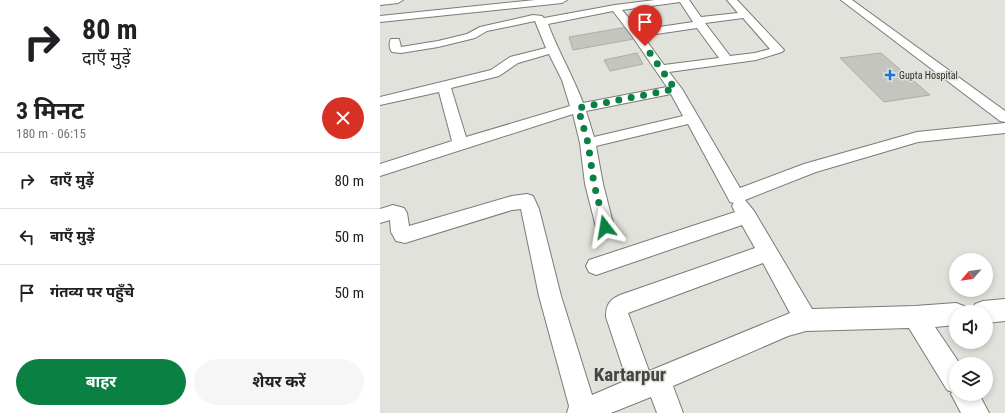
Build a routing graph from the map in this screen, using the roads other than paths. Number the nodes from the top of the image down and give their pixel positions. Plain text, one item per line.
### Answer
1 (398, 0) edge
2 (562, 0) edge
3 (677, 0) edge
4 (684, 0) edge
5 (732, 0) edge
6 (846, 0) edge
7 (380, 2) edge
8 (505, 3) edge
9 (618, 5) edge
10 (745, 15) junction
11 (380, 19) edge
12 (542, 22) junction
13 (698, 23) junction
14 (636, 34) junction
15 (395, 41) dead end
16 (552, 50) junction
17 (727, 60) junction
18 (662, 69) junction
19 (444, 87) junction
20 (675, 89) junction
21 (380, 101) edge
22 (578, 108) junction
23 (1005, 118) edge
24 (692, 119) junction
25 (1005, 128) edge
26 (588, 143) junction
27 (461, 145) junction
28 (380, 170) edge
29 (736, 197) junction
30 (380, 216) edge
31 (747, 216) junction
32 (605, 227) dead end
33 (768, 252) junction
34 (596, 266) dead end
35 (1005, 310) edge
36 (993, 311) edge
37 (949, 315) edge
38 (915, 317) junction
39 (806, 320) junction
40 (949, 370) edge
41 (650, 385) junction
42 (968, 401) edge
43 (582, 412) edge
44 (670, 413) edge
45 (976, 413) edge

1 - 7 street
2 - 8 street
3 - 9 street
4 - 13 street
5 - 10 street
6 - 23 street
8 - 11 street
9 - 12 street
9 - 14 street
10 - 13 street
10 - 17 street
12 - 15 street
12 - 16 street
13 - 14 street
13 - 17 street
14 - 18 street
16 - 19 street
16 - 22 street
17 - 18 street
18 - 20 street
19 - 21 street
19 - 27 street
20 - 22 street
20 - 24 street
22 - 26 street
22 - 27 street
24 - 26 street
24 - 29 street
25 - 29 street
26 - 32 street
27 - 28 street
29 - 31 street
30 - 43 street
31 - 33 street
31 - 34 street
33 - 39 street
33 - 41 street
35 - 36 street
37 - 38 street
38 - 39 street
38 - 40 street
39 - 41 street
41 - 43 street
41 - 44 street
42 - 45 street

